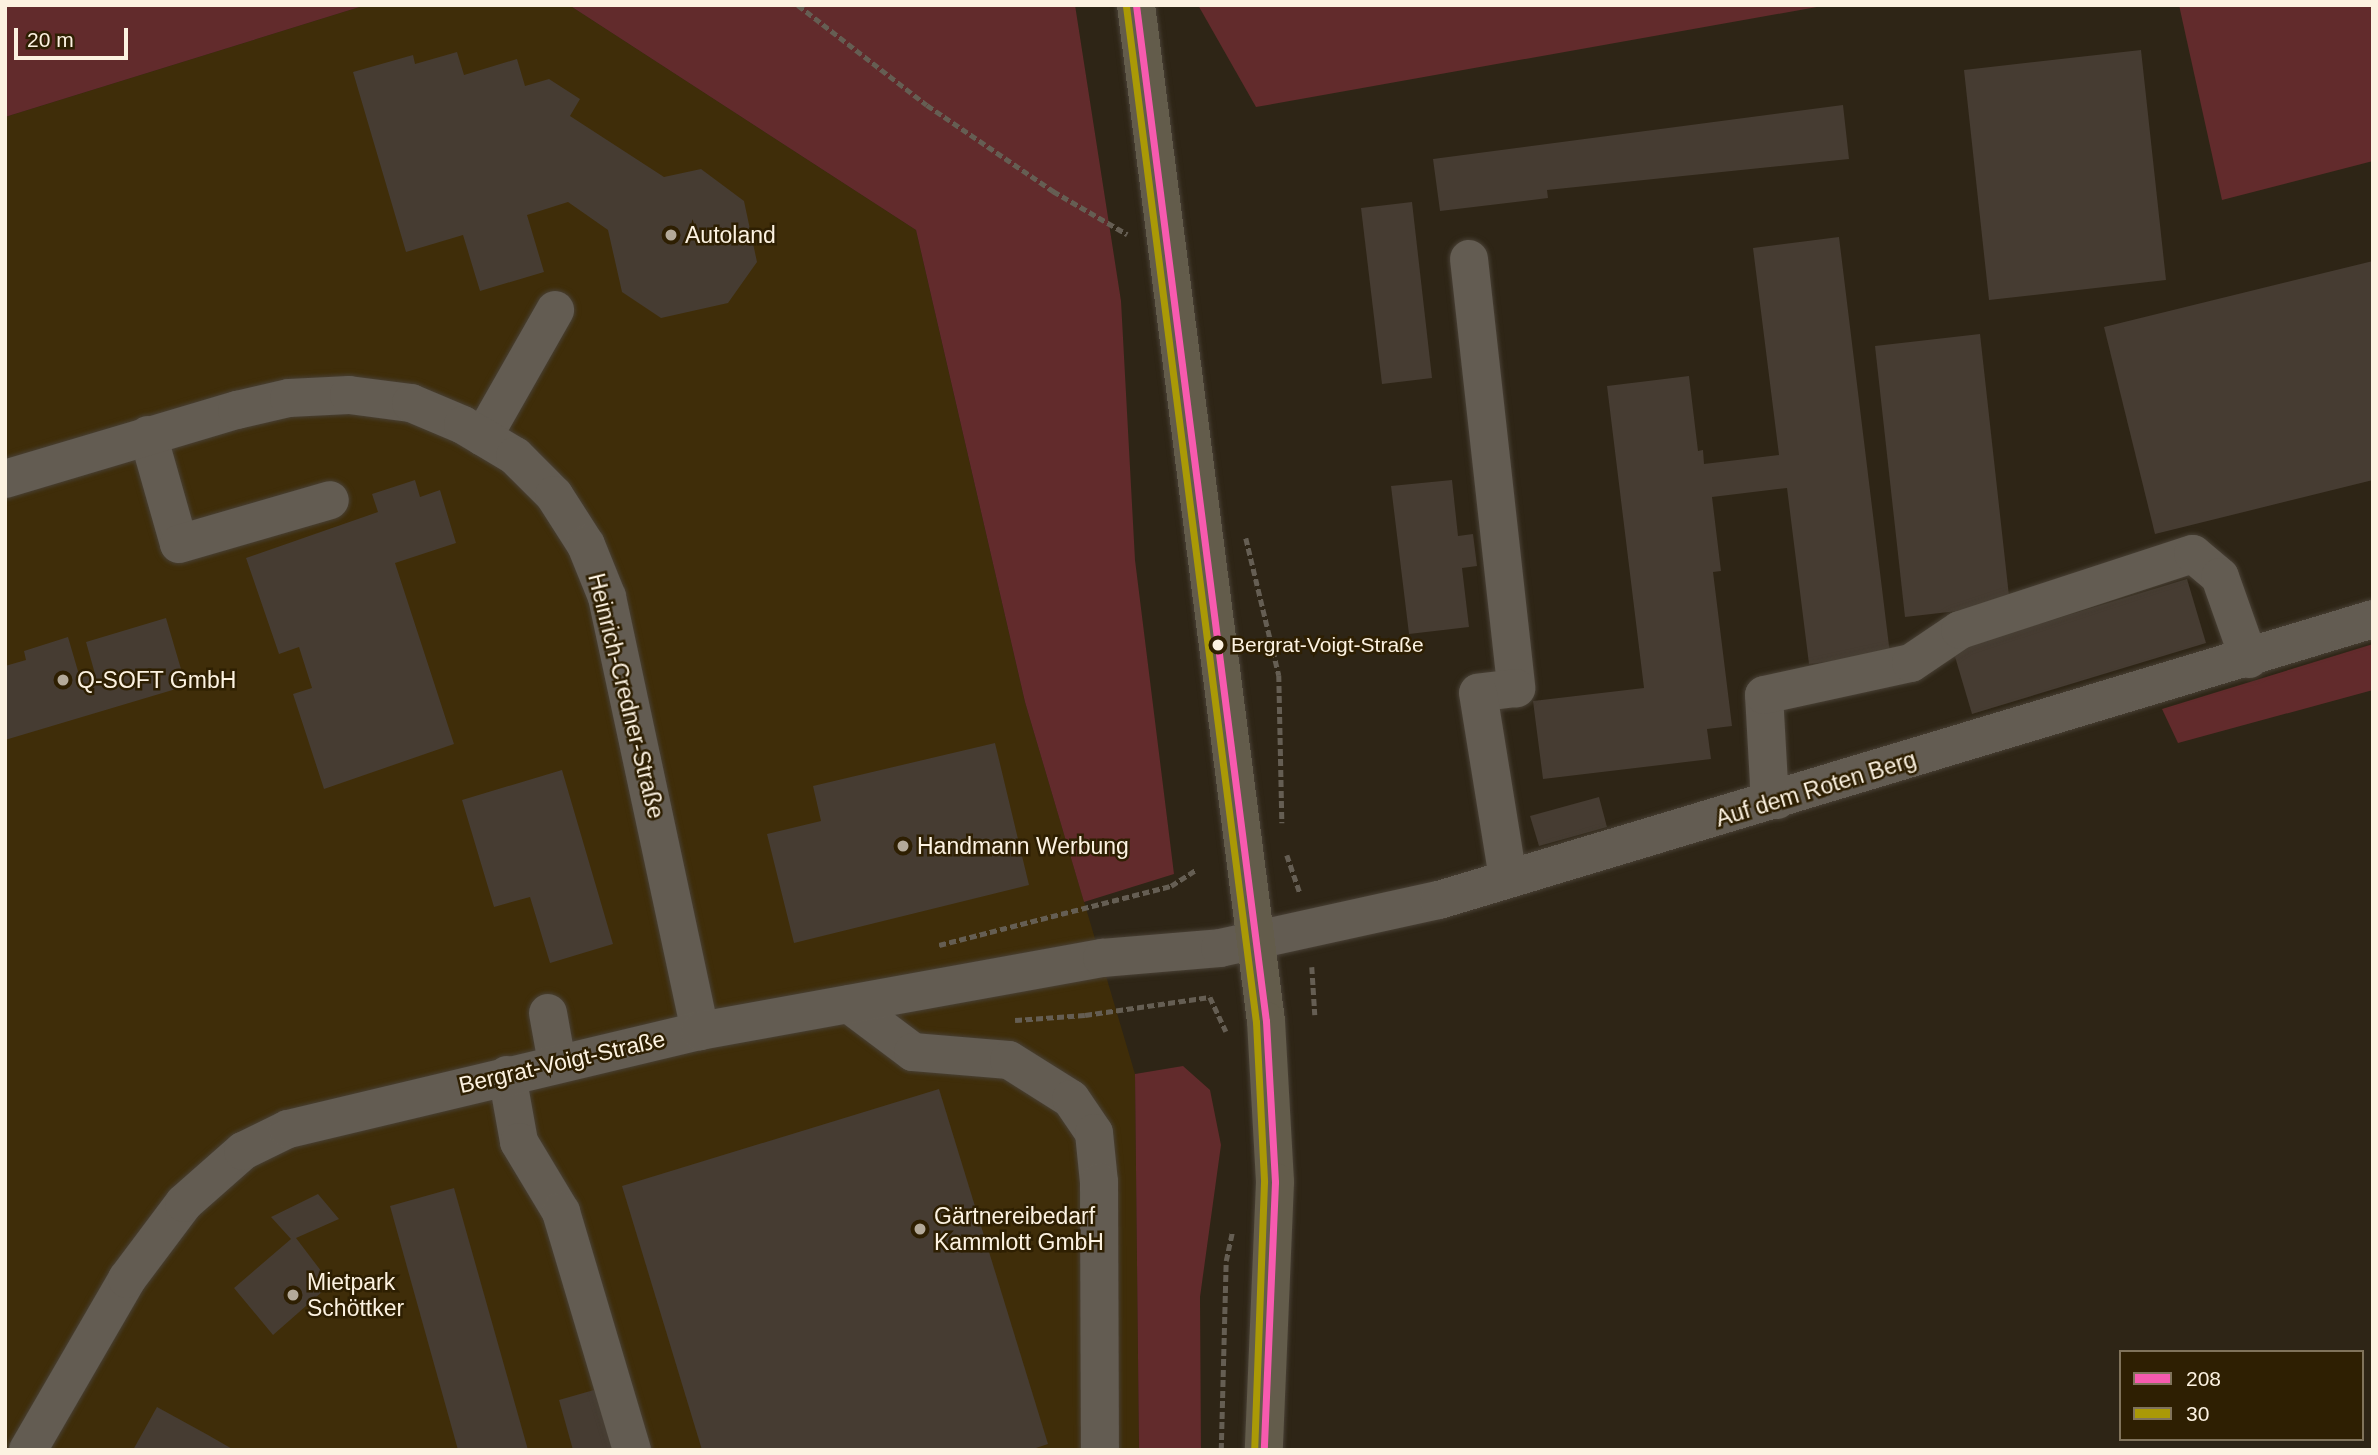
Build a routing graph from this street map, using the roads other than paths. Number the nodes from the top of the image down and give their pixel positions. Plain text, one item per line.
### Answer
1 (1136, 5) edge
2 (1469, 259) dead end
3 (555, 310) dead end
4 (148, 435) junction
5 (483, 437) junction
6 (5, 479) edge
7 (330, 500) dead end
8 (2373, 619) edge
9 (2249, 659) junction
10 (1777, 800) junction
11 (1508, 879) junction
12 (1255, 940) junction
13 (849, 1004) junction
14 (548, 1013) dead end
15 (700, 1031) junction
16 (558, 1063) junction
17 (507, 1075) junction
18 (1099, 1449) edge
19 (29, 1450) edge
20 (632, 1450) edge
21 (1264, 1450) edge

1 - 12 main road
2 - 11 street
3 - 5 street
4 - 5 street, Heinrich-Credner-Straße
4 - 6 street, Heinrich-Credner-Straße
4 - 7 street
5 - 15 street, Heinrich-Credner-Straße
8 - 9 street, Auf dem Roten Berg
9 - 10 street, Auf dem Roten Berg
9 - 10 street
10 - 11 street, Auf dem Roten Berg
11 - 12 street, Auf dem Roten Berg
12 - 13 street, Bergrat-Voigt-Straße
12 - 21 main road
13 - 15 street, Bergrat-Voigt-Straße
13 - 18 street
14 - 16 street
15 - 16 street, Bergrat-Voigt-Straße
16 - 17 street, Bergrat-Voigt-Straße
17 - 19 street, Bergrat-Voigt-Straße
17 - 20 street

